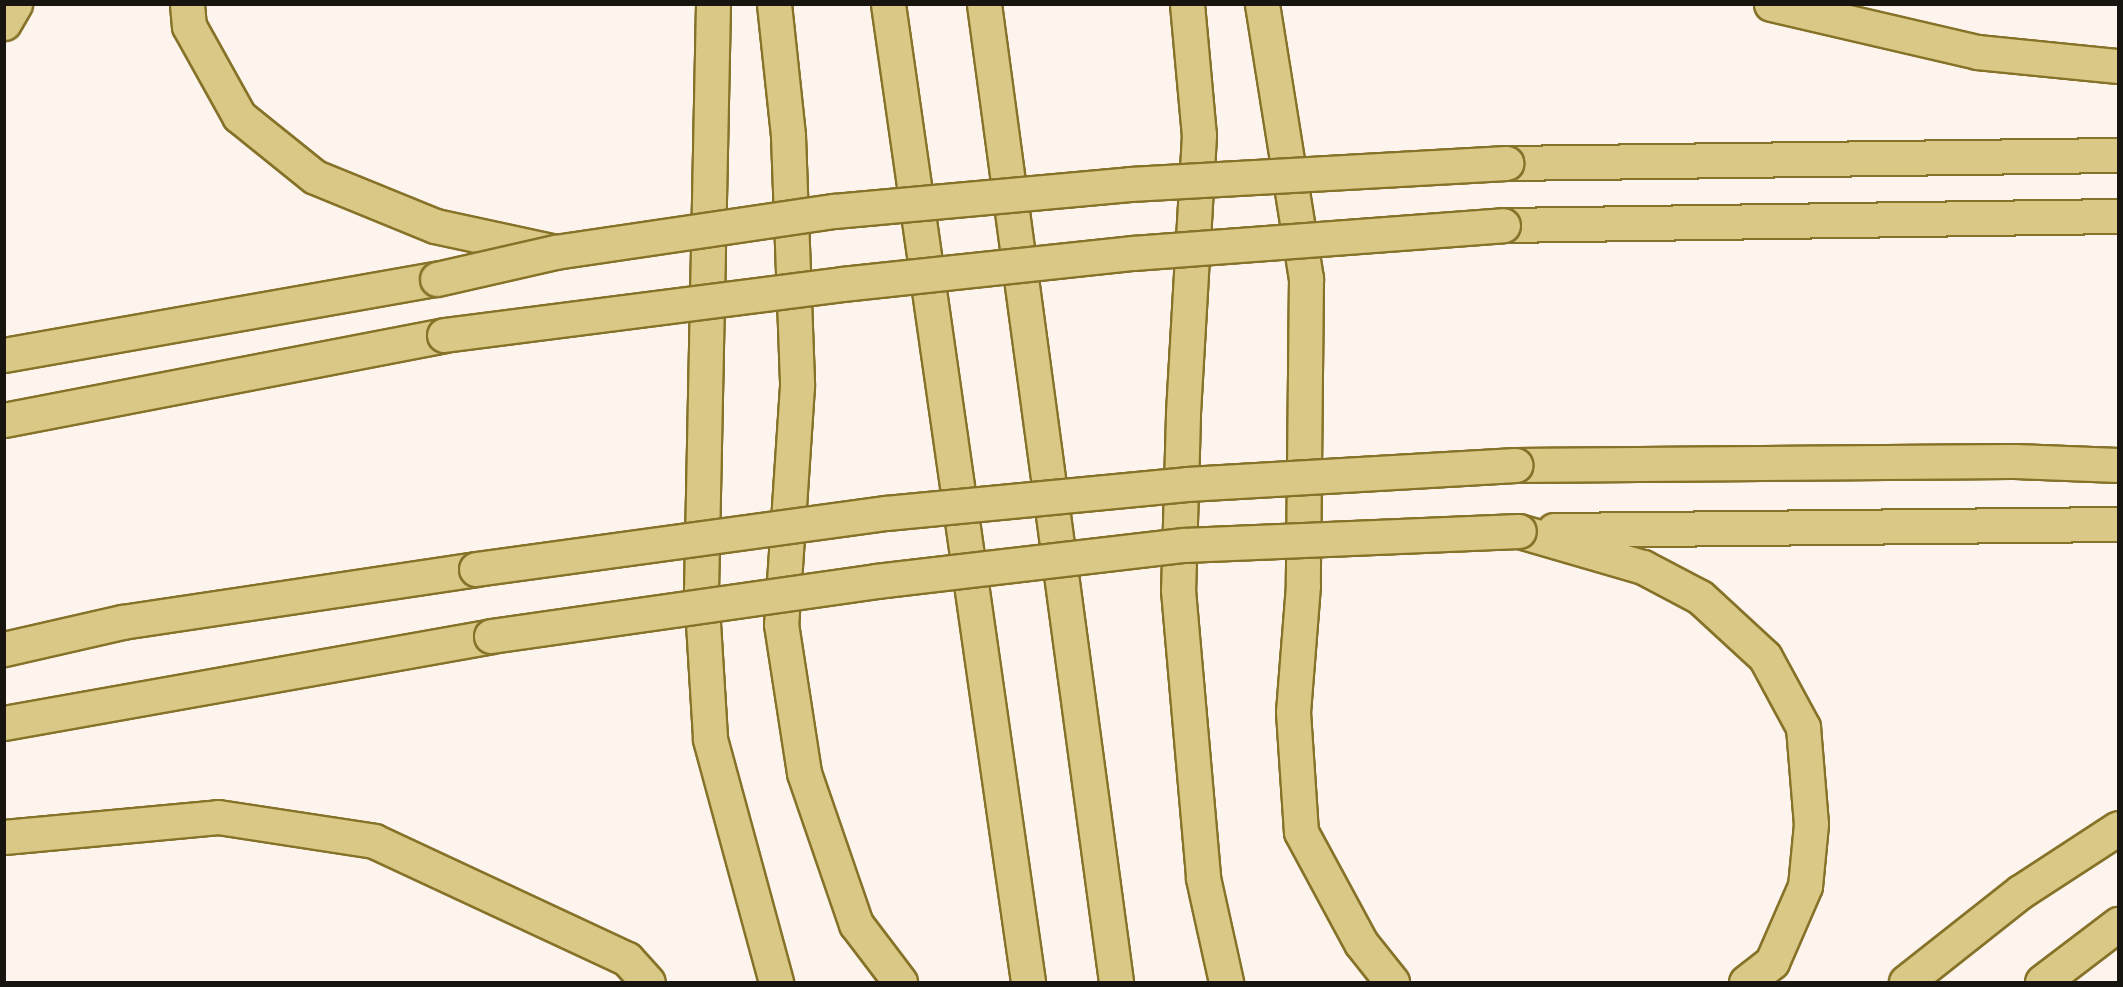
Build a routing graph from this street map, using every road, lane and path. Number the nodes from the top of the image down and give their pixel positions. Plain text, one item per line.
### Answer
1 (15, 4) edge
2 (187, 4) edge
3 (713, 4) edge
4 (774, 4) edge
5 (888, 4) edge
6 (984, 4) edge
7 (1187, 4) edge
8 (1262, 4) edge
9 (1771, 4) edge
10 (4, 23) edge
11 (2118, 66) edge
12 (2118, 155) edge
13 (2118, 216) edge
14 (555, 252) junction
15 (4, 355) edge
16 (4, 420) edge
17 (2118, 465) edge
18 (2118, 524) edge
19 (1519, 531) junction
20 (4, 649) edge
21 (4, 723) edge
22 (2118, 828) edge
23 (4, 837) edge
24 (2118, 924) edge
25 (648, 982) edge
26 (776, 982) edge
27 (900, 982) edge
28 (1028, 982) edge
29 (1116, 982) edge
30 (1226, 982) edge
31 (1392, 982) edge
32 (1746, 982) edge
33 (1906, 982) edge
34 (2042, 982) edge

1 - 10 main road
2 - 14 main road
3 - 26 main road
4 - 27 main road
5 - 28 main road
6 - 29 main road
7 - 30 main road
8 - 31 main road
9 - 11 main road
12 - 14 main road, bridge
13 - 16 main road, bridge
14 - 15 main road, bridge
17 - 20 main road, bridge
18 - 19 main road
19 - 21 main road, bridge
19 - 32 main road
22 - 33 main road
23 - 25 main road
24 - 34 main road

